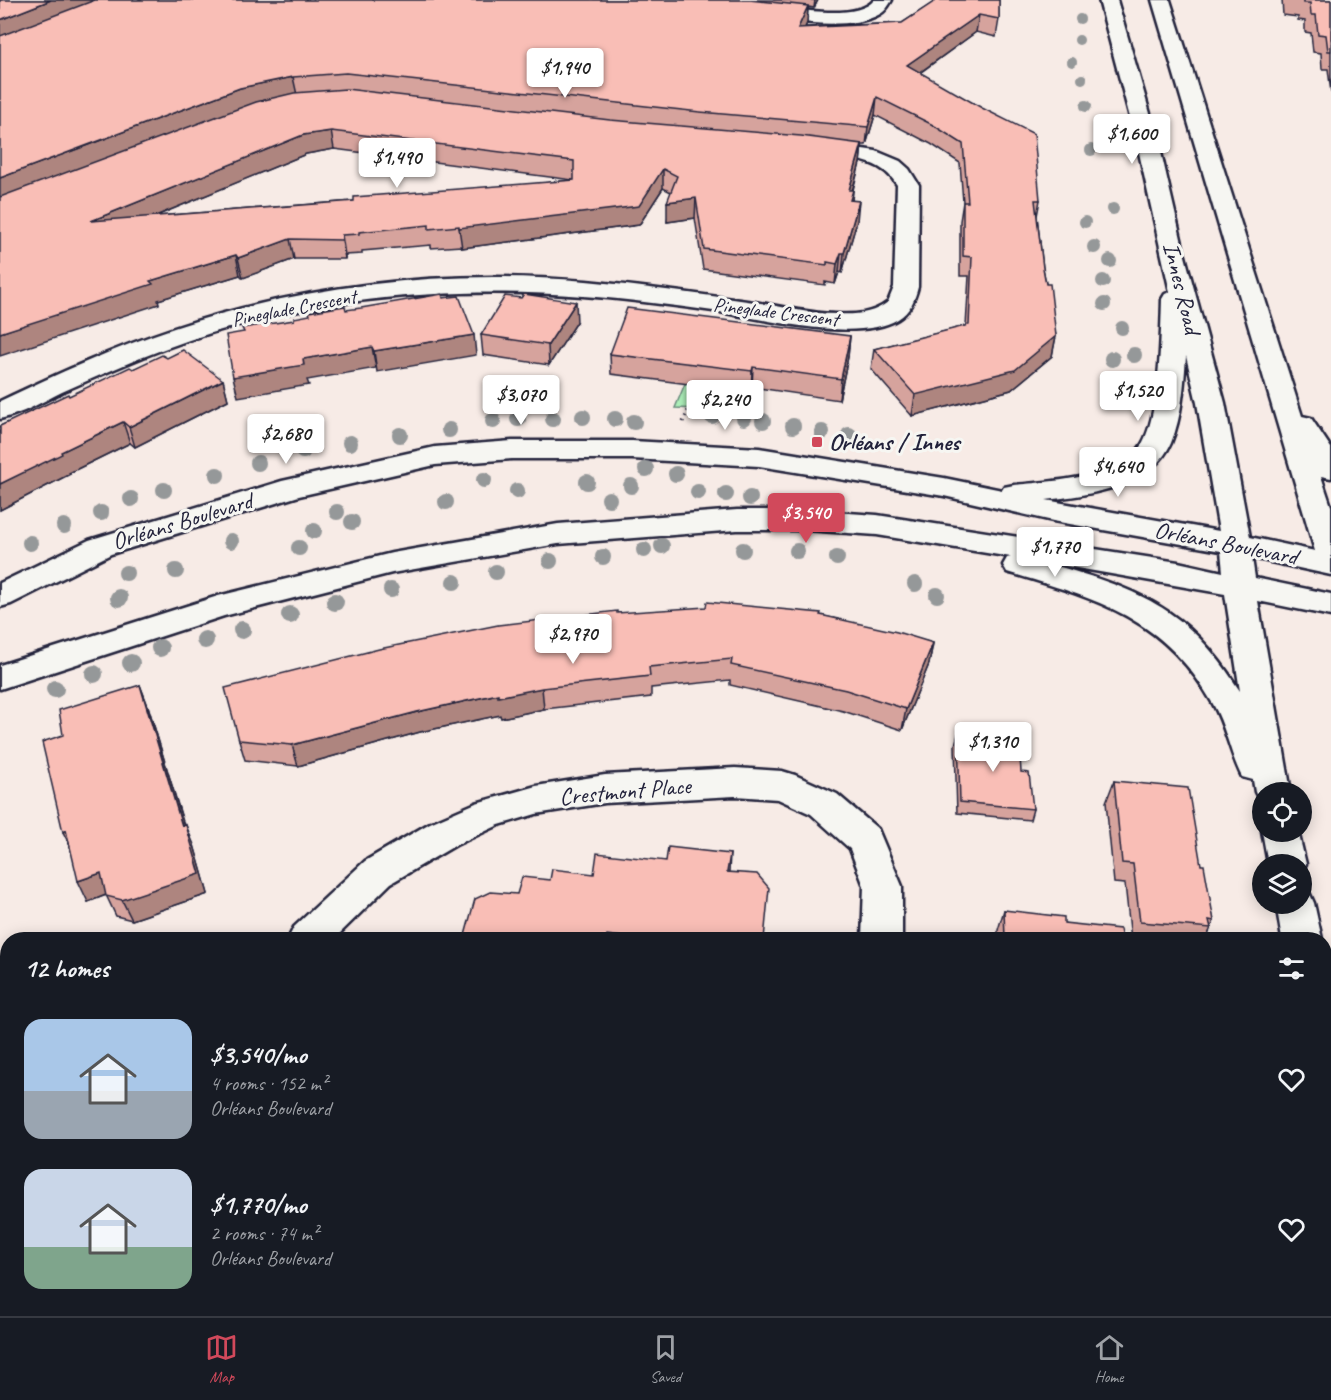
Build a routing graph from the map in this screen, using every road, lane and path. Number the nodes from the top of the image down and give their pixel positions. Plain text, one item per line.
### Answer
1 (883, 0) edge
2 (1108, 0) edge
3 (1161, 0) edge
4 (744, 8) edge
5 (798, 147) edge
6 (1173, 256) junction
7 (701, 380) edge
8 (1282, 396) junction
9 (0, 411) edge
10 (666, 451) junction
11 (1331, 469) edge
12 (991, 496) junction
13 (877, 525) junction
14 (1237, 544) junction
15 (1331, 554) edge
16 (1331, 565) edge
17 (1240, 585) junction
18 (0, 596) edge
19 (1331, 605) edge
20 (0, 677) edge
21 (1261, 782) edge
22 (1271, 782) edge
23 (1297, 914) edge
24 (315, 932) edge
25 (882, 932) edge
26 (1301, 932) edge

1 - 4 main road
2 - 6 main road, Innes Road
3 - 8 main road
5 - 9 main road, Pineglade Crescent
6 - 12 main road
6 - 14 main road, Innes Road
7 - 10 path
8 - 11 main road
8 - 15 main road
10 - 12 main road, Orléans Boulevard
10 - 18 main road, Orléans Boulevard
12 - 14 main road, Orléans Boulevard
13 - 17 main road, Orléans Boulevard
13 - 20 main road, Orléans Boulevard
13 - 21 main road
14 - 16 main road, Orléans Boulevard
14 - 17 main road, Innes Road
17 - 19 main road, Orléans Boulevard
17 - 22 main road, Innes Road
23 - 26 main road
24 - 25 main road, Crestmont Place

